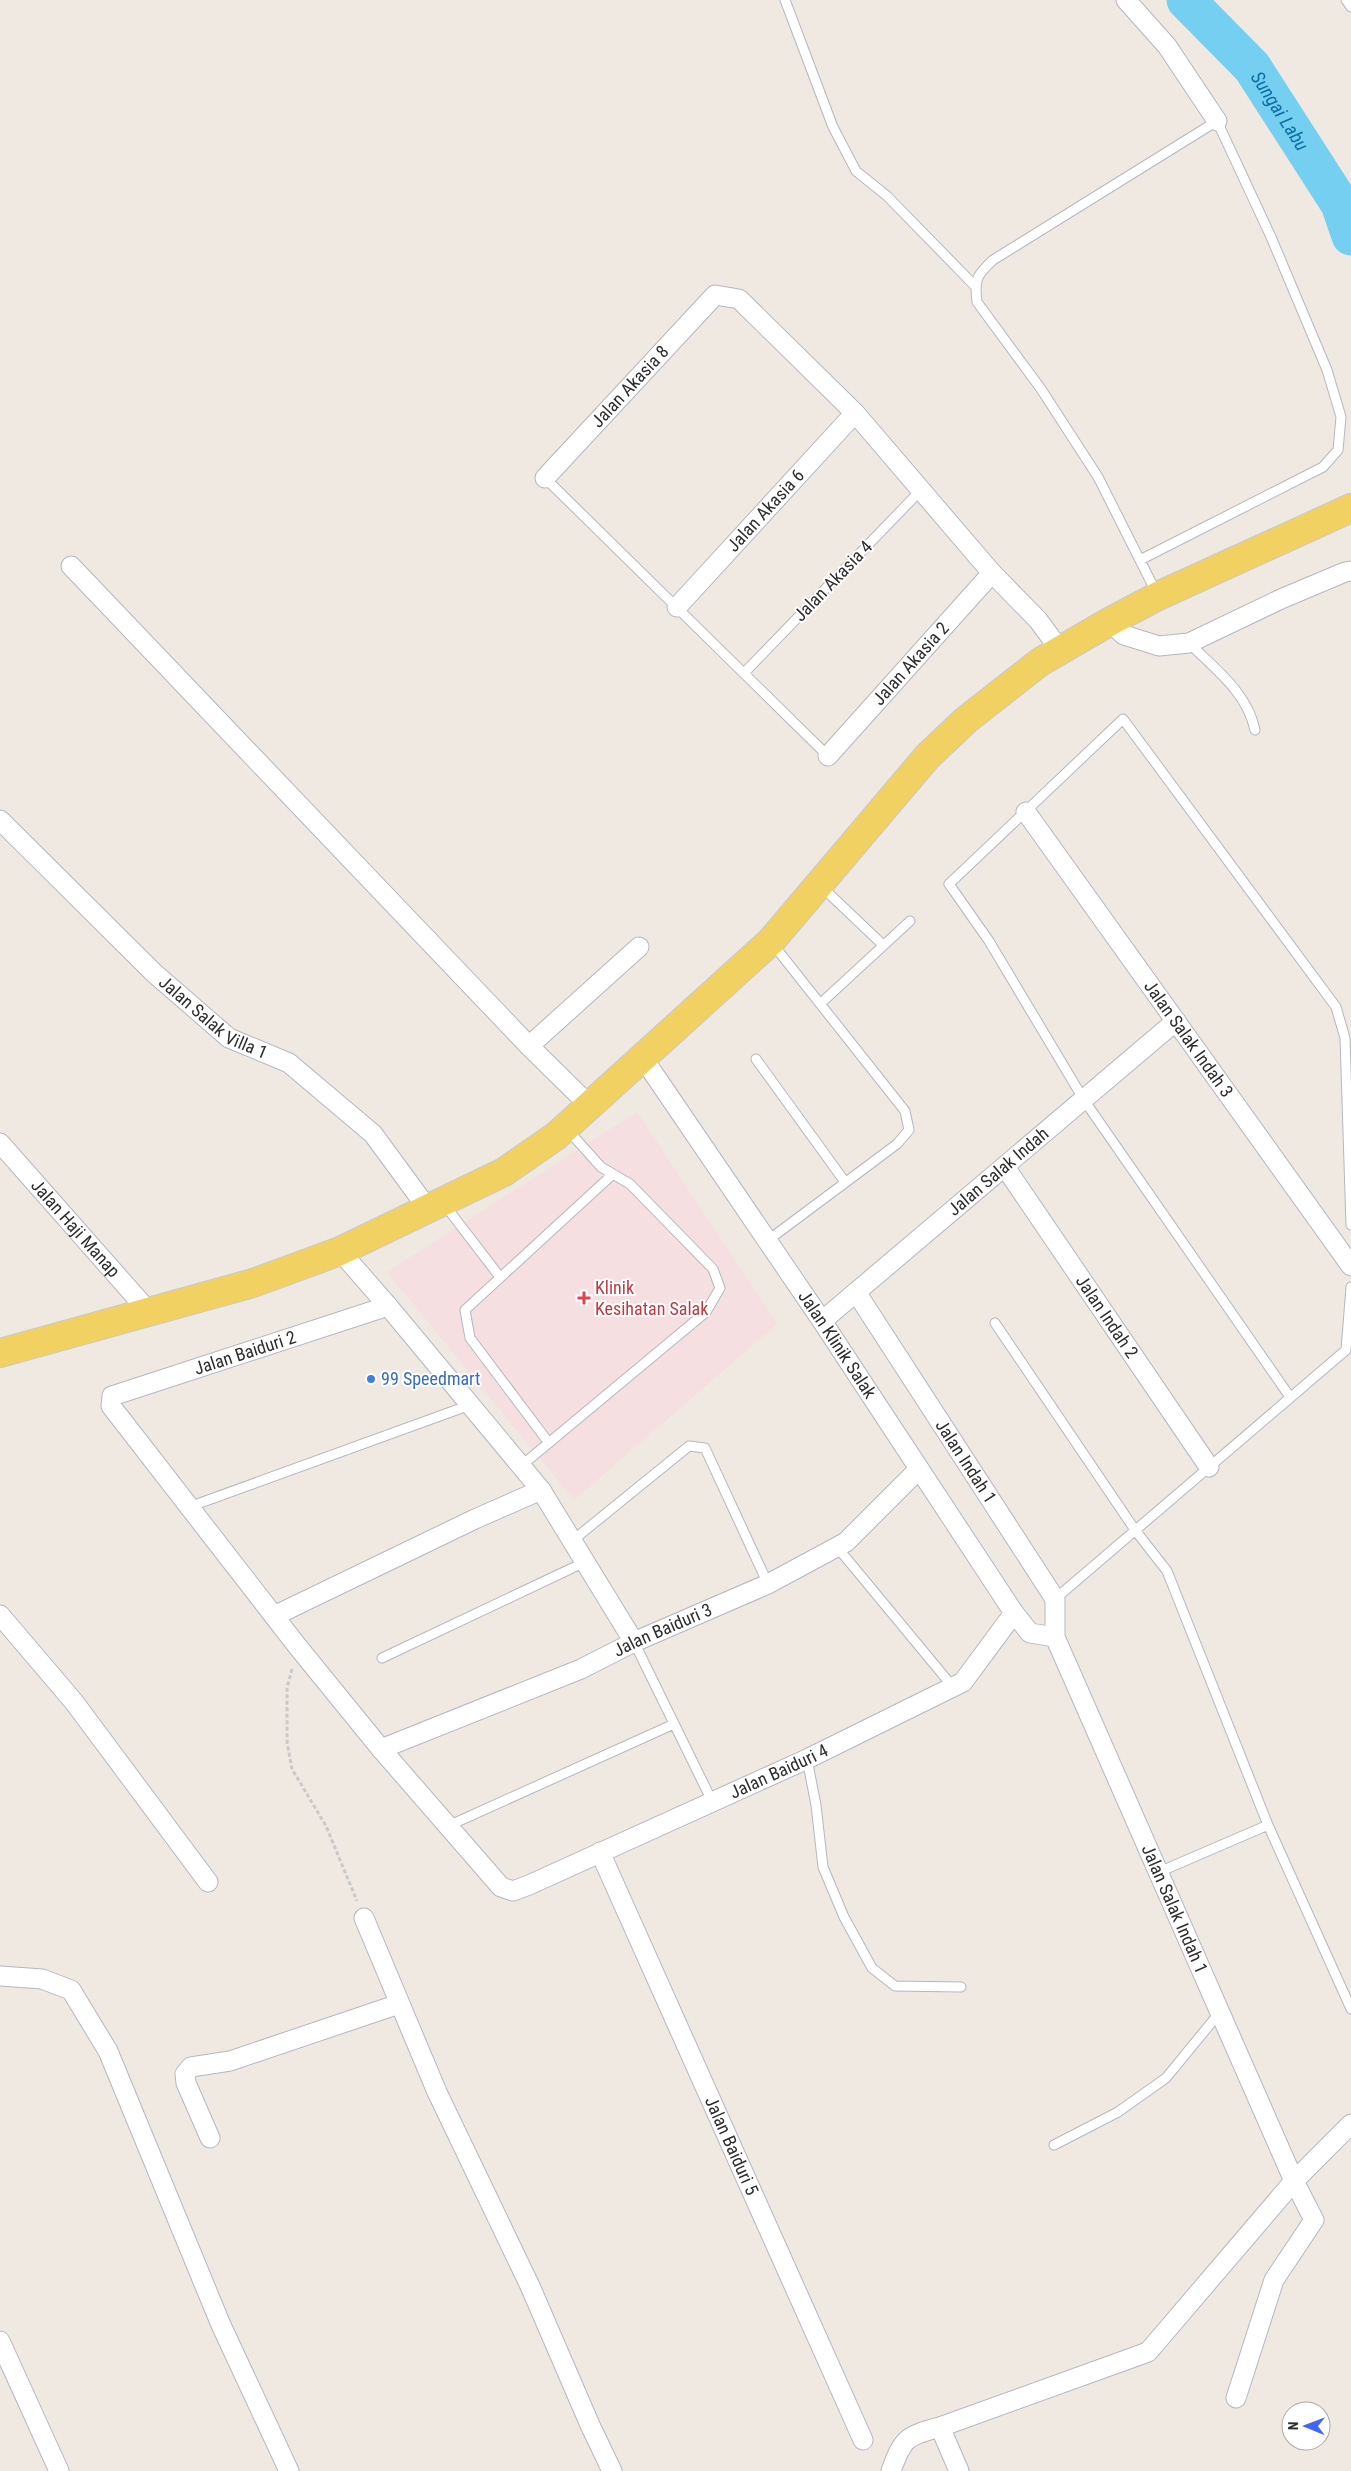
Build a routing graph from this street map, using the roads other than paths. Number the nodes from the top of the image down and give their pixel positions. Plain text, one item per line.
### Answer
1 (785, 0) edge
2 (1126, 0) edge
3 (1346, 0) edge
4 (1351, 7) edge
5 (1217, 121) junction
6 (974, 285) junction
7 (855, 414) junction
8 (545, 478) joint
9 (921, 490) junction
10 (1351, 508) edge
11 (1140, 560) junction
12 (71, 566) dead end
13 (1351, 571) edge
14 (992, 573) junction
15 (1158, 596) junction
16 (677, 607) junction
17 (1109, 622) junction
18 (1189, 643) junction
19 (1060, 650) junction
20 (745, 672) junction
21 (1255, 730) dead end
22 (828, 756) joint
23 (1026, 812) junction
24 (0, 820) edge
25 (820, 885) junction
26 (910, 921) dead end
27 (770, 941) junction
28 (883, 945) junction
29 (639, 947) dead end
30 (820, 1004) junction
31 (1176, 1021) junction
32 (529, 1046) junction
33 (643, 1058) junction
34 (756, 1059) dead end
35 (1084, 1100) junction
36 (590, 1106) junction
37 (566, 1128) junction
38 (0, 1144) edge
39 (1005, 1167) junction
40 (613, 1174) junction
41 (845, 1182) junction
42 (435, 1206) junction
43 (1351, 1225) edge
44 (767, 1241) junction
45 (340, 1251) junction
46 (1351, 1266) edge
47 (500, 1278) junction
48 (1351, 1287) edge
49 (856, 1292) junction
50 (388, 1306) junction
51 (150, 1313) junction
52 (822, 1322) junction
53 (995, 1323) dead end
54 (0, 1353) edge
55 (1290, 1397) junction
56 (470, 1405) junction
57 (549, 1443) junction
58 (521, 1466) junction
59 (1209, 1467) junction
60 (919, 1469) junction
61 (541, 1490) junction
62 (188, 1507) junction
63 (1136, 1530) junction
64 (572, 1541) junction
65 (837, 1547) junction
66 (585, 1562) junction
67 (768, 1584) junction
68 (1055, 1599) junction
69 (1014, 1613) junction
70 (0, 1615) edge
71 (274, 1616) junction
72 (1055, 1637) junction
73 (634, 1642) junction
74 (382, 1658) dead end
75 (953, 1687) junction
76 (674, 1724) junction
77 (381, 1749) junction
78 (807, 1759) junction
79 (712, 1802) junction
80 (1268, 1825) junction
81 (448, 1826) junction
82 (600, 1852) junction
83 (1159, 1872) junction
84 (208, 1882) dead end
85 (364, 1918) road end
86 (0, 1976) edge
87 (961, 1987) dead end
88 (399, 2004) junction
89 (1351, 2009) edge
90 (1221, 2012) junction
91 (1351, 2124) edge
92 (210, 2138) dead end
93 (1054, 2145) dead end
94 (1294, 2181) junction
95 (0, 2341) edge
96 (1236, 2398) dead end
97 (940, 2427) junction
98 (863, 2440) dead end
99 (59, 2471) edge
100 (289, 2471) edge
101 (612, 2471) edge
102 (892, 2471) edge
103 (959, 2471) edge

1 - 6 lane
2 - 5 street
3 - 4 lane
5 - 6 lane
5 - 11 lane
6 - 11 lane
7 - 8 street, Jalan Akasia 8
7 - 9 street
7 - 16 street, Jalan Akasia 6
8 - 16 lane
9 - 14 street
9 - 20 lane, Jalan Akasia 4
10 - 15 main road
11 - 15 lane
12 - 32 street
13 - 18 street
14 - 19 street
14 - 22 street, Jalan Akasia 2
15 - 17 main road
16 - 20 lane
17 - 18 street
17 - 19 main road
18 - 21 lane
19 - 25 main road
20 - 22 lane
23 - 31 street, Jalan Salak Indah 3
23 - 35 lane
23 - 43 lane
24 - 42 street, Jalan Salak Villa 1
25 - 27 main road
25 - 28 lane
26 - 28 lane
27 - 30 lane
27 - 33 main road
28 - 30 lane
29 - 32 street
30 - 41 lane
31 - 35 street, Jalan Salak Indah
31 - 46 street, Jalan Salak Indah 3
32 - 36 street
33 - 36 main road
33 - 44 street, Jalan Klinik Salak
34 - 41 lane
35 - 39 street, Jalan Salak Indah
35 - 55 lane
36 - 37 main road
37 - 40 lane
37 - 42 main road
38 - 51 street, Jalan Haji Manap
39 - 49 street, Jalan Salak Indah
39 - 59 street, Jalan Indah 2
40 - 47 lane
40 - 57 lane
41 - 44 lane
42 - 45 main road
42 - 47 lane
44 - 52 street, Jalan Klinik Salak
45 - 50 street
45 - 51 main road
47 - 57 lane
48 - 55 lane
49 - 52 street, Jalan Salak Indah
49 - 68 street, Jalan Indah 1
50 - 56 street
50 - 62 street, Jalan Baiduri 2
51 - 54 main road
52 - 60 street, Jalan Klinik Salak
53 - 63 lane
55 - 59 lane
56 - 58 street
56 - 62 lane
57 - 58 lane
58 - 61 street
59 - 63 lane
60 - 65 street, Jalan Baiduri 3
60 - 69 street, Jalan Klinik Salak
61 - 64 street
61 - 71 street
62 - 71 street
63 - 68 lane
63 - 80 lane
64 - 66 street
64 - 67 lane
65 - 67 street, Jalan Baiduri 3
65 - 75 lane
66 - 73 street
66 - 74 lane
67 - 73 street, Jalan Baiduri 3
68 - 72 street
69 - 72 street, Jalan Klinik Salak
69 - 75 street, Jalan Baiduri 4
70 - 84 street
71 - 77 street
72 - 83 street, Jalan Salak Indah 1
73 - 76 lane
73 - 77 street, Jalan Baiduri 3
75 - 78 street, Jalan Baiduri 4
76 - 79 lane
76 - 81 lane
77 - 81 street
78 - 79 street, Jalan Baiduri 4
78 - 87 lane
79 - 82 street, Jalan Baiduri 4
80 - 83 lane
80 - 89 lane
81 - 82 street, Jalan Baiduri 4
82 - 98 street, Jalan Baiduri 5
83 - 90 street, Jalan Salak Indah 1
85 - 88 street
86 - 100 street
88 - 92 street
88 - 101 street
90 - 93 lane
90 - 94 street, Jalan Salak Indah 1
91 - 94 street
94 - 96 street, Jalan Salak Indah 1
94 - 97 street
95 - 99 street
97 - 102 street
97 - 103 street

